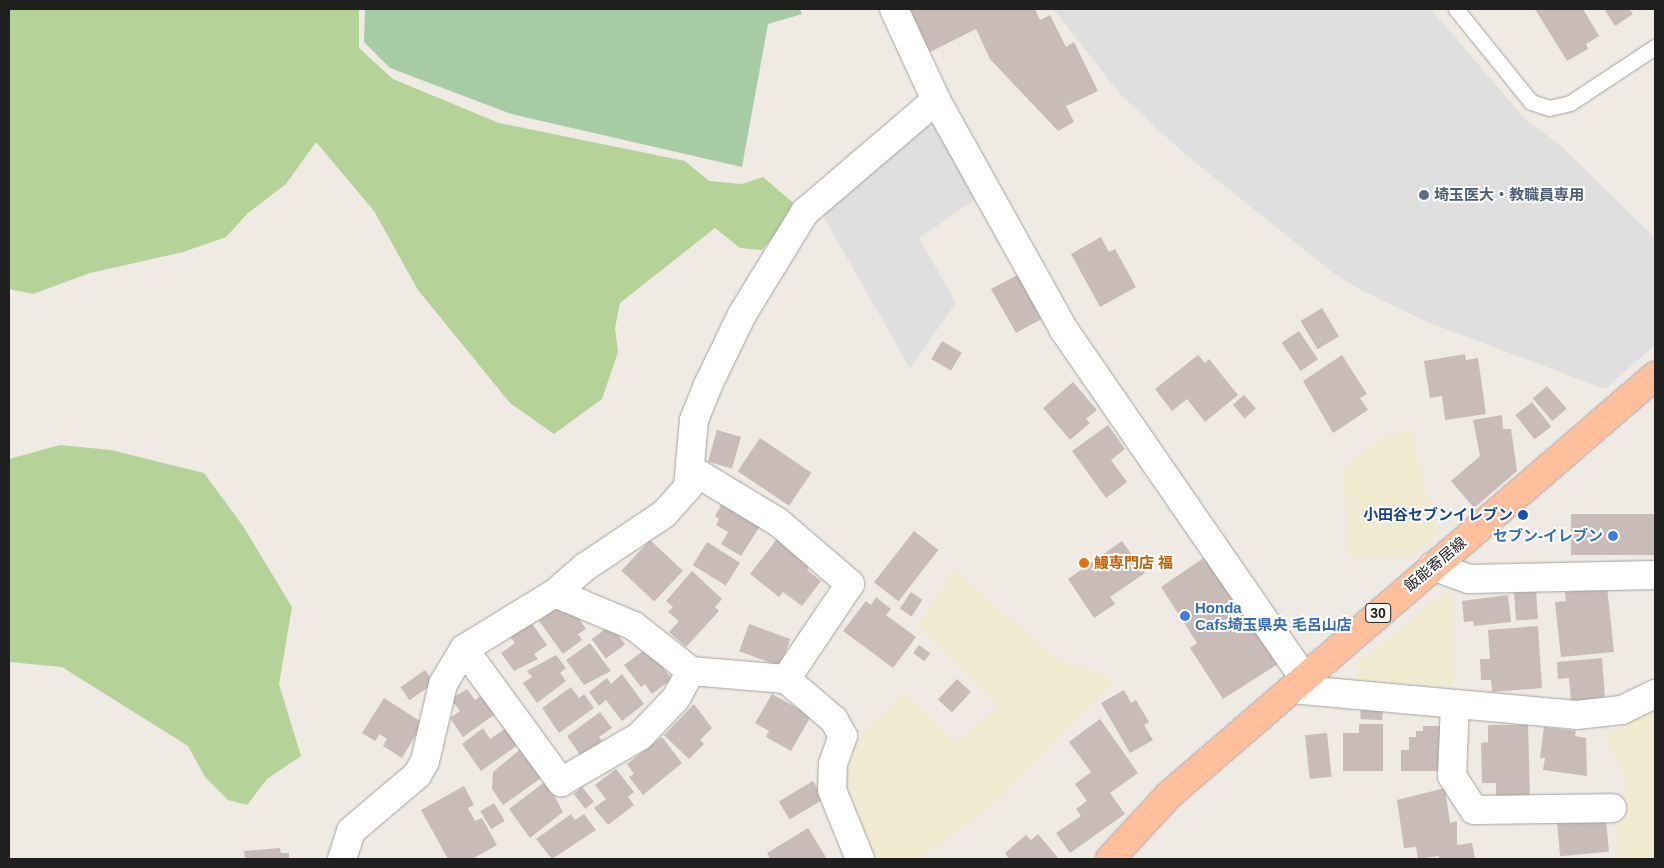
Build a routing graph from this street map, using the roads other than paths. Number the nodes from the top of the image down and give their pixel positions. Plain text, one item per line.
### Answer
1 (894, 9) edge
2 (1456, 9) edge
3 (1655, 47) edge
4 (936, 100) junction
5 (1655, 376) edge
6 (692, 470) junction
7 (1433, 566) junction
8 (1655, 575) edge
9 (555, 592) junction
10 (464, 649) junction
11 (691, 671) junction
12 (786, 679) junction
13 (1298, 683) junction
14 (1655, 694) edge
15 (1455, 704) junction
16 (1612, 808) dead end
17 (342, 859) edge
18 (860, 859) edge
19 (1110, 859) edge

1 - 4 street
2 - 3 lane
4 - 6 street
4 - 13 street
5 - 7 main road, 飯能寄居線 / 30
6 - 9 street
6 - 12 street
7 - 8 street
7 - 13 main road, 飯能寄居線 / 30
9 - 10 street
9 - 11 street
10 - 11 street
10 - 17 street
11 - 12 street
12 - 18 street
13 - 15 street
13 - 19 main road, 飯能寄居線 / 30
14 - 15 street
15 - 16 street

